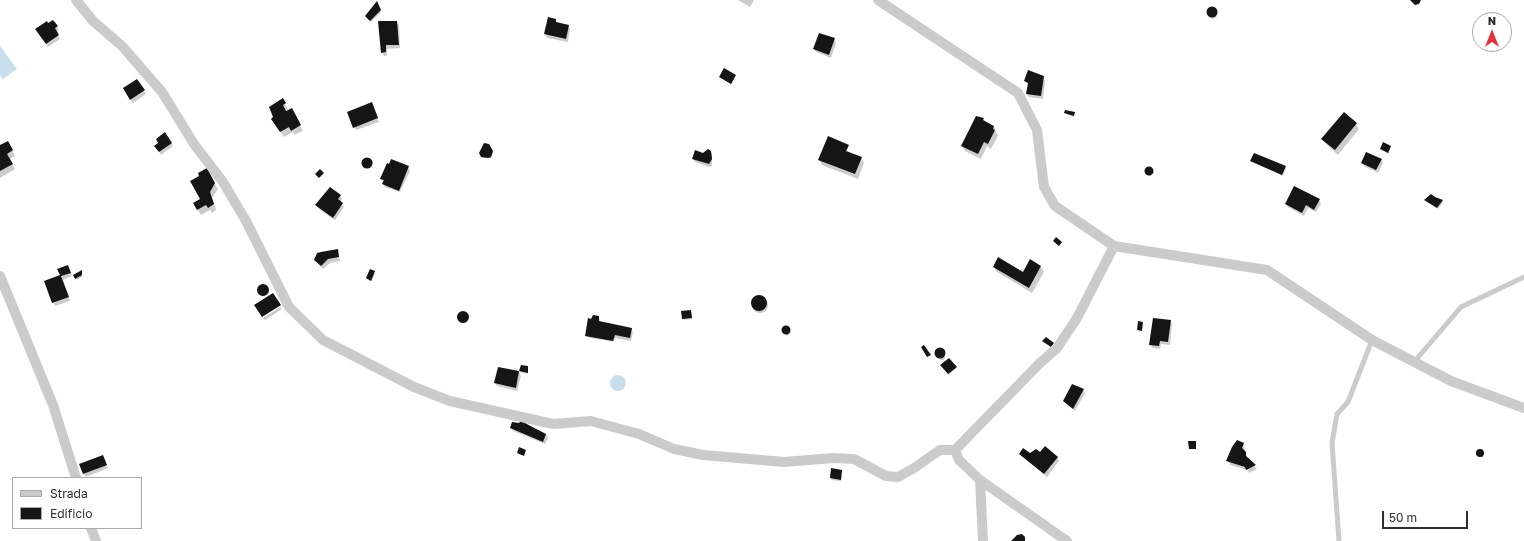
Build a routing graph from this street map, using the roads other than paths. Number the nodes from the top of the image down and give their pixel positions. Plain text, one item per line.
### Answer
1 (76, 0) edge
2 (878, 0) edge
3 (1114, 246) junction
4 (0, 276) edge
5 (1524, 277) edge
6 (1372, 340) junction
7 (1414, 362) junction
8 (1524, 408) edge
9 (955, 450) junction
10 (76, 477) edge
11 (980, 480) junction
12 (92, 529) edge
13 (96, 541) edge
14 (983, 541) edge
15 (1067, 541) edge
16 (1339, 541) edge

1 - 9 street
2 - 3 street
3 - 6 street
3 - 9 street
4 - 10 street
5 - 7 lane
6 - 7 street
6 - 16 lane
7 - 8 street
9 - 11 street
11 - 14 street
11 - 15 street
12 - 13 street

